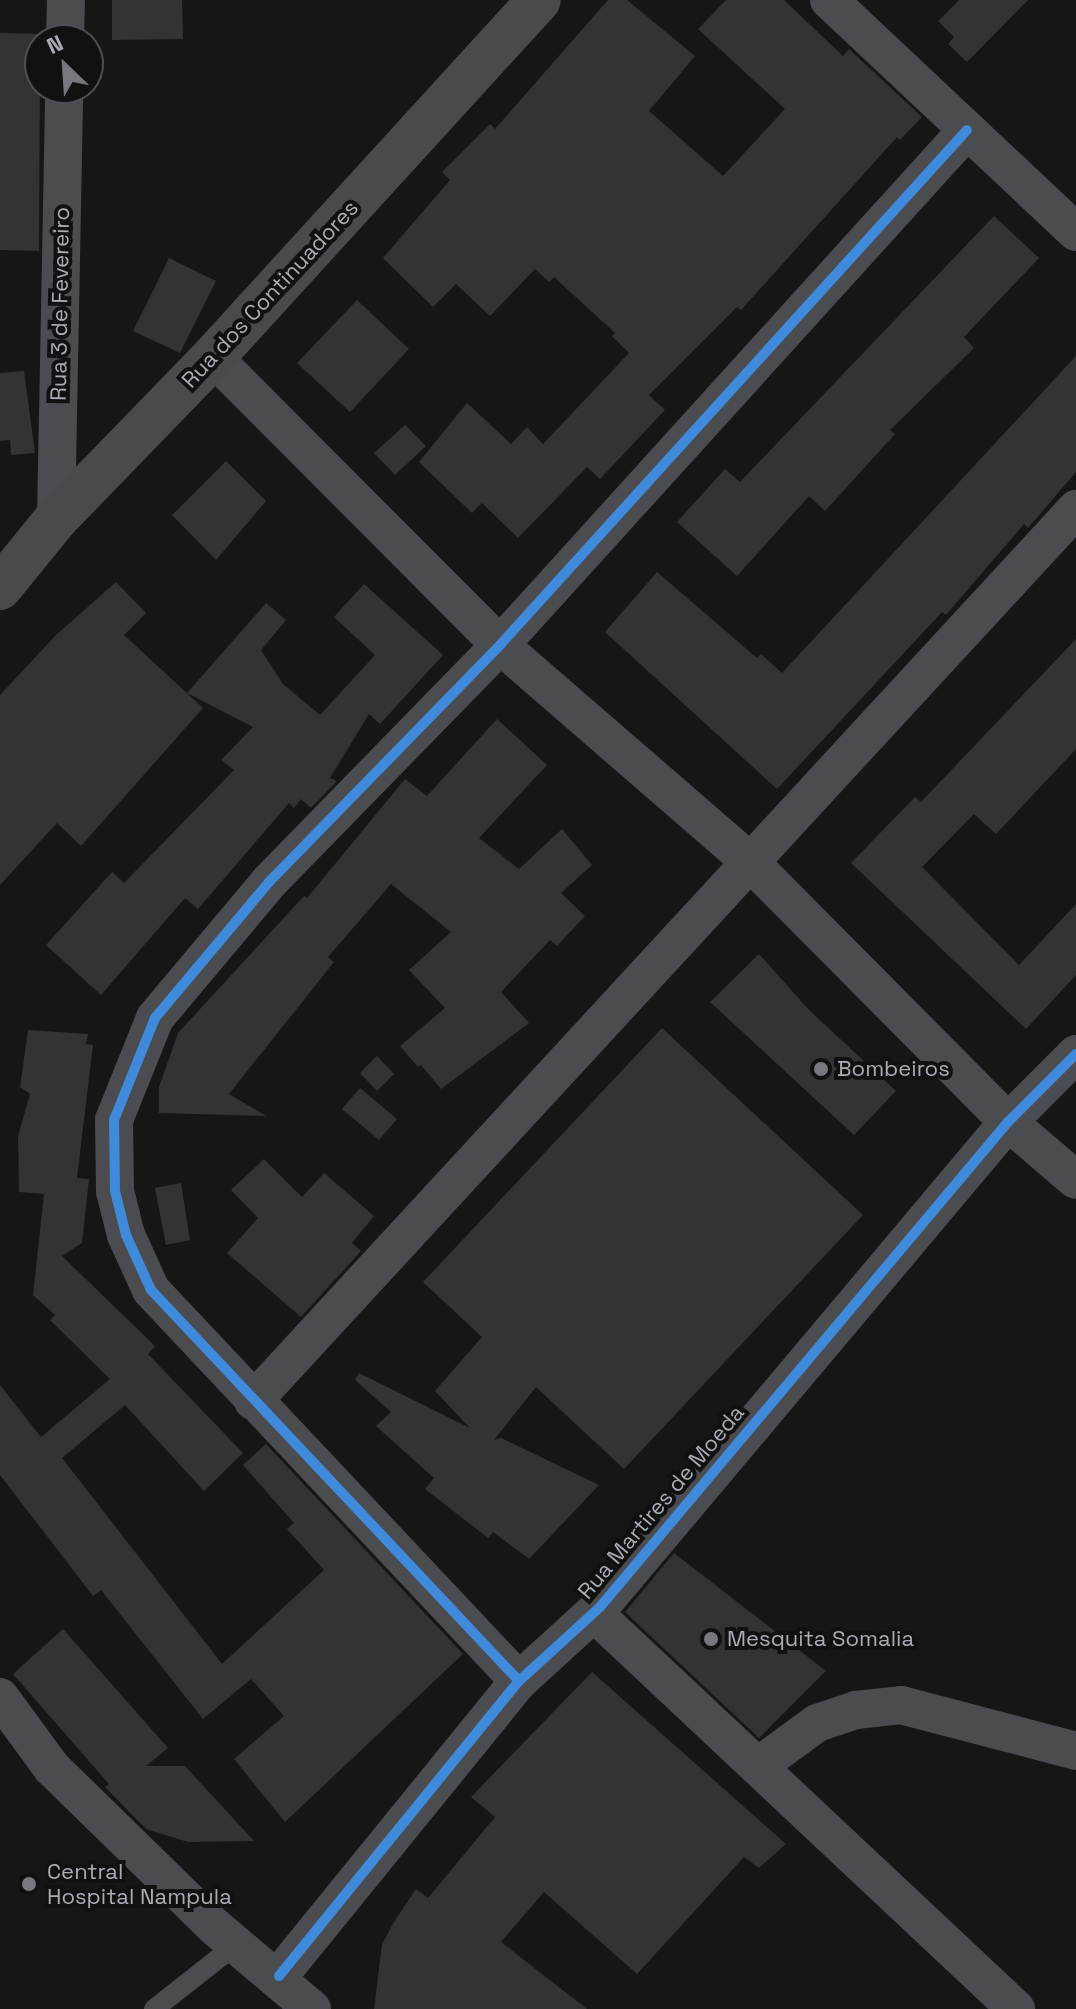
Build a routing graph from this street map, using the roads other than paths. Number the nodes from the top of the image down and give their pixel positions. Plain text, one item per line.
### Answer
1 (66, 0) edge
2 (539, 0) edge
3 (829, 0) edge
4 (65, 24) edge
5 (64, 104) edge
6 (967, 130) junction
7 (1076, 232) edge
8 (213, 357) junction
9 (1076, 509) edge
10 (56, 519) junction
11 (0, 588) edge
12 (500, 645) junction
13 (749, 861) junction
14 (1076, 1054) edge
15 (1008, 1122) junction
16 (1076, 1180) edge
17 (253, 1401) junction
18 (594, 1613) junction
19 (519, 1681) junction
20 (0, 1697) edge
21 (1076, 1751) edge
22 (761, 1764) junction
23 (237, 1944) junction
24 (279, 1976) junction
25 (154, 2009) edge
26 (312, 2009) edge
27 (1016, 2009) edge

1 - 4 street
2 - 8 street, Rua dos Continuadores
3 - 6 street
5 - 10 street, Rua 3 de Fevereiro
6 - 7 street
6 - 12 street
8 - 10 street, Rua dos Continuadores
8 - 12 street
9 - 13 street
10 - 11 street, Rua dos Continuadores
12 - 13 street
12 - 17 street
13 - 15 street
13 - 17 street
14 - 15 street, Rua Martires de Moeda
15 - 16 street
15 - 18 street, Rua Martires de Moeda
17 - 19 street
18 - 19 street, Rua Martires de Moeda
18 - 22 street
19 - 24 street, Rua Martires de Moeda
20 - 23 street
21 - 22 street
22 - 27 street
23 - 24 street
23 - 25 lane
24 - 26 street

